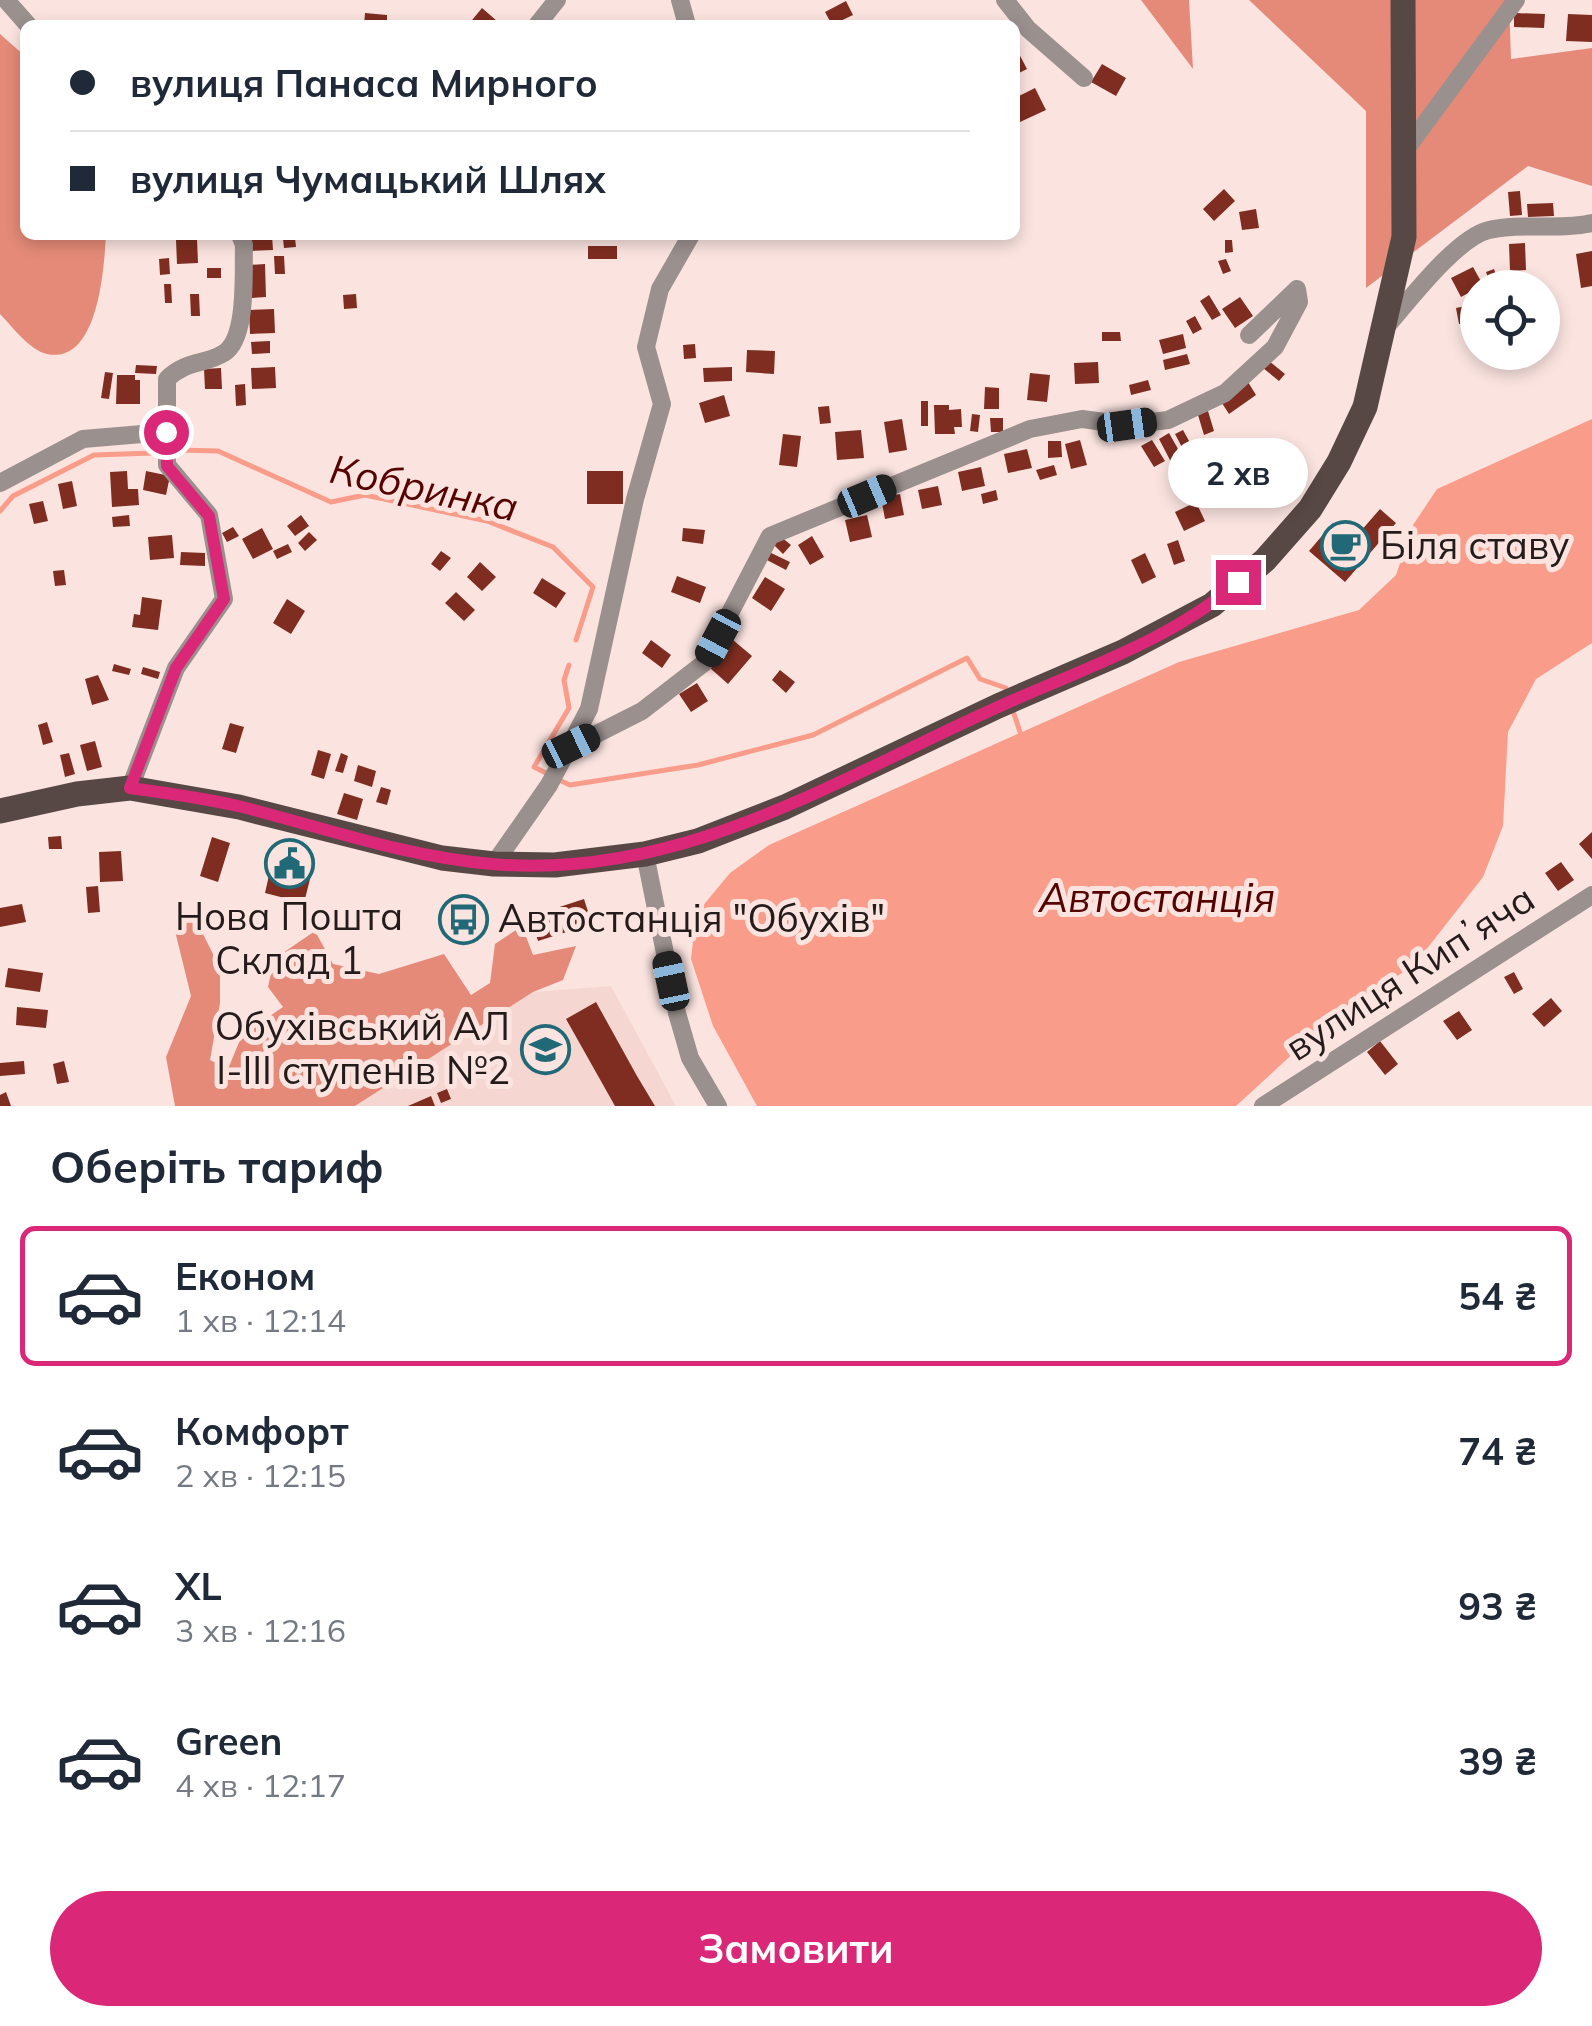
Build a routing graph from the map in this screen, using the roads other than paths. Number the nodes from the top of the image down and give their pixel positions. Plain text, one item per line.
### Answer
1 (6, 0) edge
2 (557, 0) edge
3 (1005, 0) edge
4 (1403, 0) edge
5 (1516, 0) edge
6 (24, 20) edge
7 (541, 20) edge
8 (1084, 78) dead end
9 (1404, 152) junction
10 (1592, 223) edge
11 (242, 240) edge
12 (688, 240) edge
13 (1382, 332) junction
14 (1249, 335) dead end
15 (166, 432) junction
16 (0, 483) edge
17 (571, 746) junction
18 (130, 788) junction
19 (0, 811) edge
20 (645, 854) junction
21 (494, 864) junction
22 (1592, 895) edge
23 (718, 1106) edge
24 (1262, 1106) edge

1 - 6 street
2 - 7 street
3 - 8 street
4 - 9 main road
5 - 9 street
9 - 13 main road
10 - 13 street
11 - 15 street
12 - 17 street
13 - 20 main road
14 - 17 street
15 - 16 street
15 - 18 street
17 - 21 street
18 - 19 main road
18 - 21 main road
20 - 21 main road
20 - 23 street
22 - 24 street, вулиця Кипʼяча

